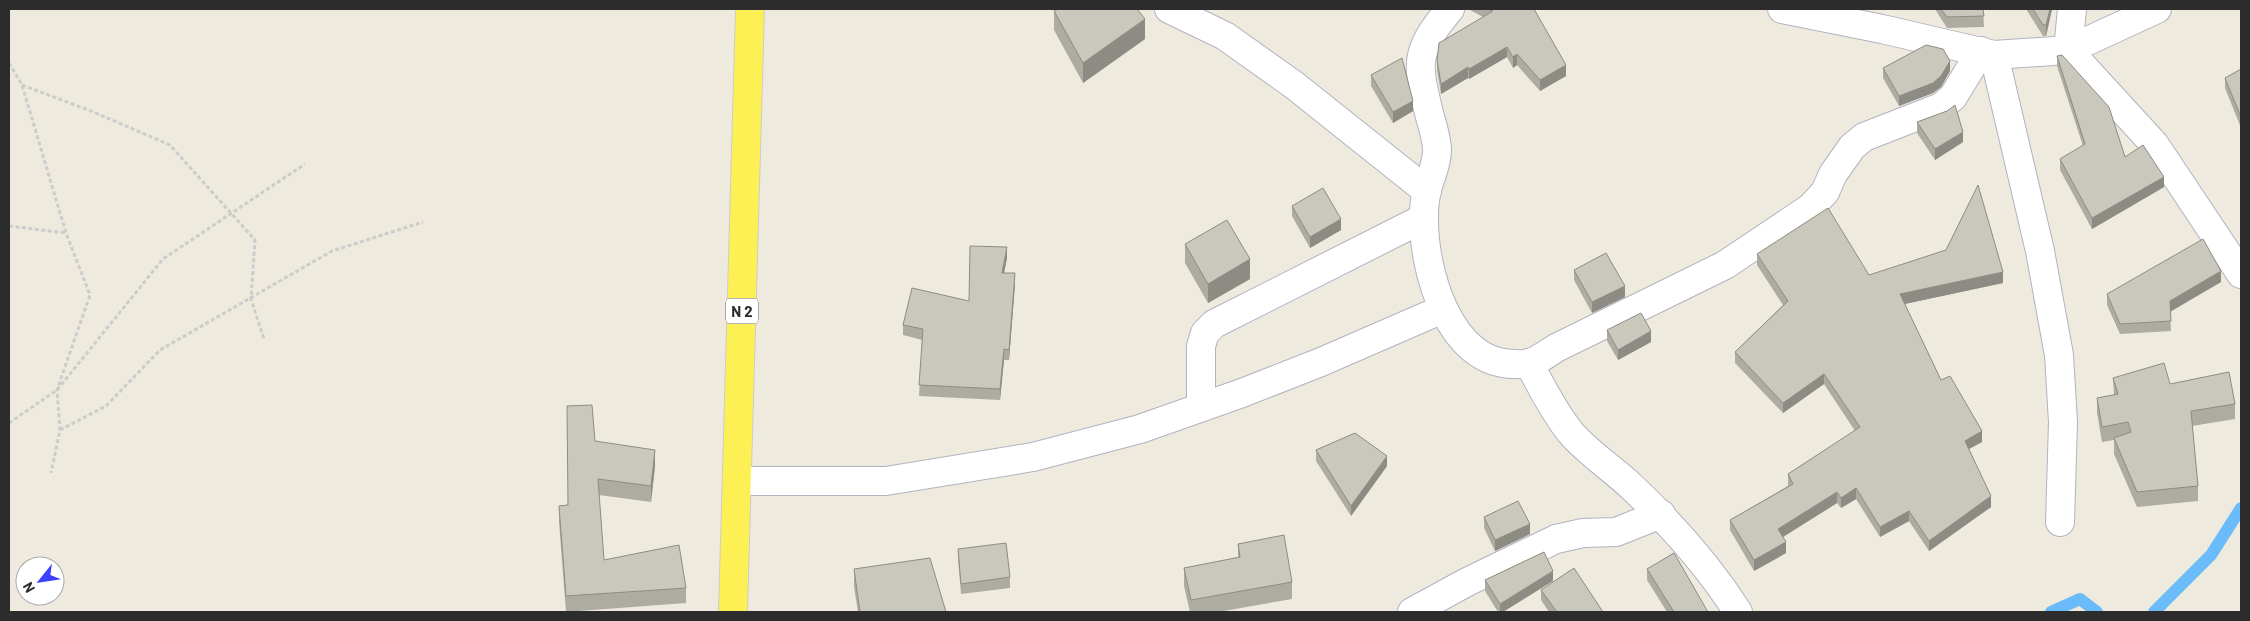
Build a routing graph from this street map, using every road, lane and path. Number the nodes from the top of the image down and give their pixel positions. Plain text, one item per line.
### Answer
1 (750, 9) edge
2 (1169, 9) edge
3 (1450, 9) edge
4 (1782, 9) edge
5 (2072, 9) edge
6 (2157, 9) edge
7 (1815, 12) edge
8 (2068, 50) junction
9 (1988, 53) junction
10 (9, 63) edge
11 (22, 85) junction
12 (305, 164) dead end
13 (1426, 191) junction
14 (231, 213) junction
15 (1424, 218) junction
16 (423, 222) dead end
17 (9, 226) edge
18 (66, 233) junction
19 (2241, 274) edge
20 (251, 299) junction
21 (1443, 309) junction
22 (264, 339) dead end
23 (1530, 363) junction
24 (57, 390) junction
25 (1201, 407) junction
26 (9, 423) edge
27 (60, 430) junction
28 (52, 474) dead end
29 (737, 481) junction
30 (1661, 514) junction
31 (2060, 522) dead end
32 (733, 612) edge
33 (1412, 612) edge
34 (1738, 612) edge

1 - 29 main road, N 2
2 - 13 street
3 - 13 street
4 - 7 street
5 - 8 street
6 - 8 street
7 - 9 street
8 - 9 street
8 - 19 street
9 - 23 street
9 - 31 street
10 - 11 path
11 - 14 path
11 - 18 path
12 - 14 path
13 - 15 street
14 - 20 path
14 - 24 path
15 - 21 street
15 - 25 street
16 - 20 path
17 - 18 path
18 - 24 path
20 - 22 path
20 - 27 path
21 - 23 street
21 - 25 street
23 - 30 street
24 - 26 path
24 - 27 path
25 - 29 street
27 - 28 path
29 - 32 main road, N 2
30 - 33 street
30 - 34 street

